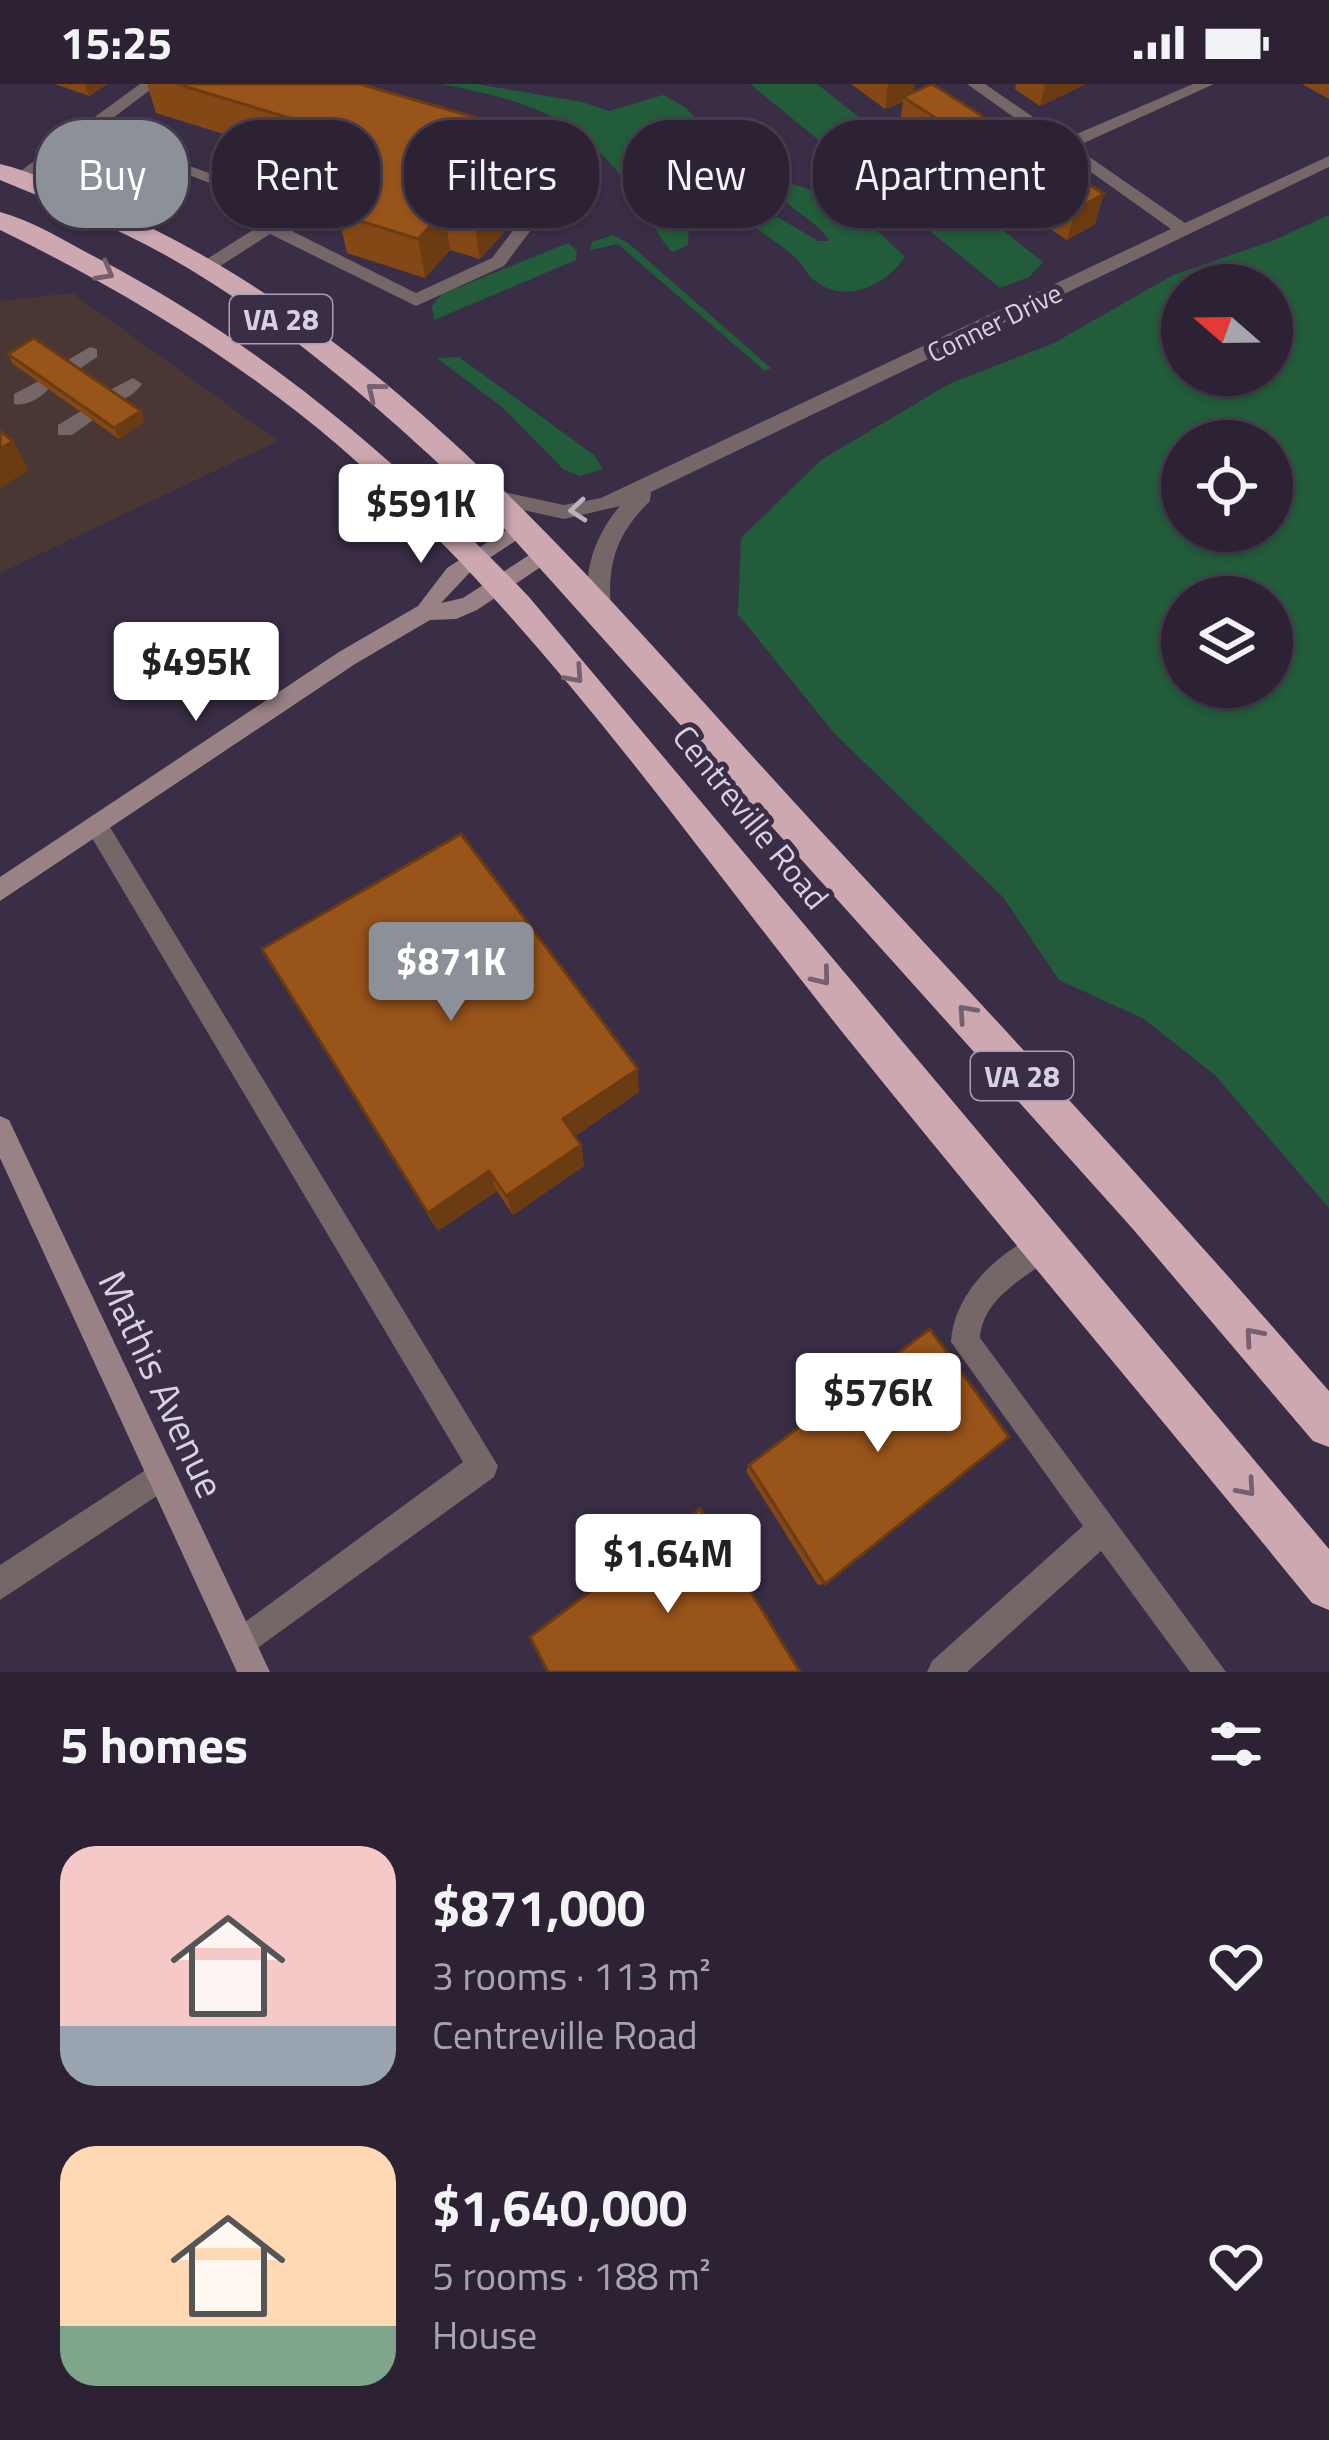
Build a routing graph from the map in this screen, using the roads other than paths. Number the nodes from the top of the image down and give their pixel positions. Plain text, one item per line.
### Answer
1 (150, 84) edge
2 (975, 84) edge
3 (1206, 84) edge
4 (1026, 120) edge
5 (1088, 135) edge
6 (1329, 161) edge
7 (1088, 163) edge
8 (10, 175) edge
9 (0, 220) edge
10 (268, 228) edge
11 (272, 228) edge
12 (524, 228) edge
13 (1185, 231) junction
14 (205, 268) junction
15 (90, 353) dead end
16 (68, 368) edge
17 (133, 384) dead end
18 (43, 385) edge
19 (111, 398) edge
20 (22, 399) dead end
21 (86, 415) edge
22 (65, 430) dead end
23 (659, 484) junction
24 (494, 497) junction
25 (522, 527) junction
26 (547, 553) junction
27 (471, 560) junction
28 (497, 588) junction
29 (600, 609) junction
30 (426, 612) junction
31 (98, 826) junction
32 (0, 890) edge
33 (0, 1130) edge
34 (1042, 1247) junction
35 (1329, 1425) edge
36 (161, 1475) junction
37 (1104, 1528) junction
38 (0, 1584) edge
39 (1329, 1586) edge
40 (247, 1658) edge
41 (943, 1672) edge
42 (1210, 1672) edge

1 - 8 street
2 - 4 street
3 - 5 street
6 - 13 street, Conner Drive
7 - 13 street
8 - 14 highway, Centreville Road / VA 28
9 -> 27 highway, Centreville Road / VA 28
10 - 14 street
11 - 12 street
13 - 23 street, Conner Drive
24 -> 14 highway, Centreville Road / VA 28
15 - 16 street
17 - 19 street
18 - 20 street
21 - 22 street
23 -> 24 street, Conner Drive
23 - 29 street, Conner Drive
24 - 25 highway, Centreville Road / VA 28
25 - 26 highway, Centreville Road / VA 28
25 - 27 street
26 - 28 street
26 - 29 highway, Centreville Road / VA 28
27 - 28 highway, Centreville Road / VA 28
27 - 30 street
28 - 30 street
28 -> 34 highway, Centreville Road / VA 28
35 -> 29 highway, Centreville Road / VA 28
30 - 31 street
31 - 32 street
31 - 40 street
33 - 36 street, Mathis Avenue
34 - 37 street
34 -> 39 highway, Centreville Road / VA 28
36 - 38 street
36 - 40 street, Mathis Avenue
37 - 41 street
37 - 42 street

